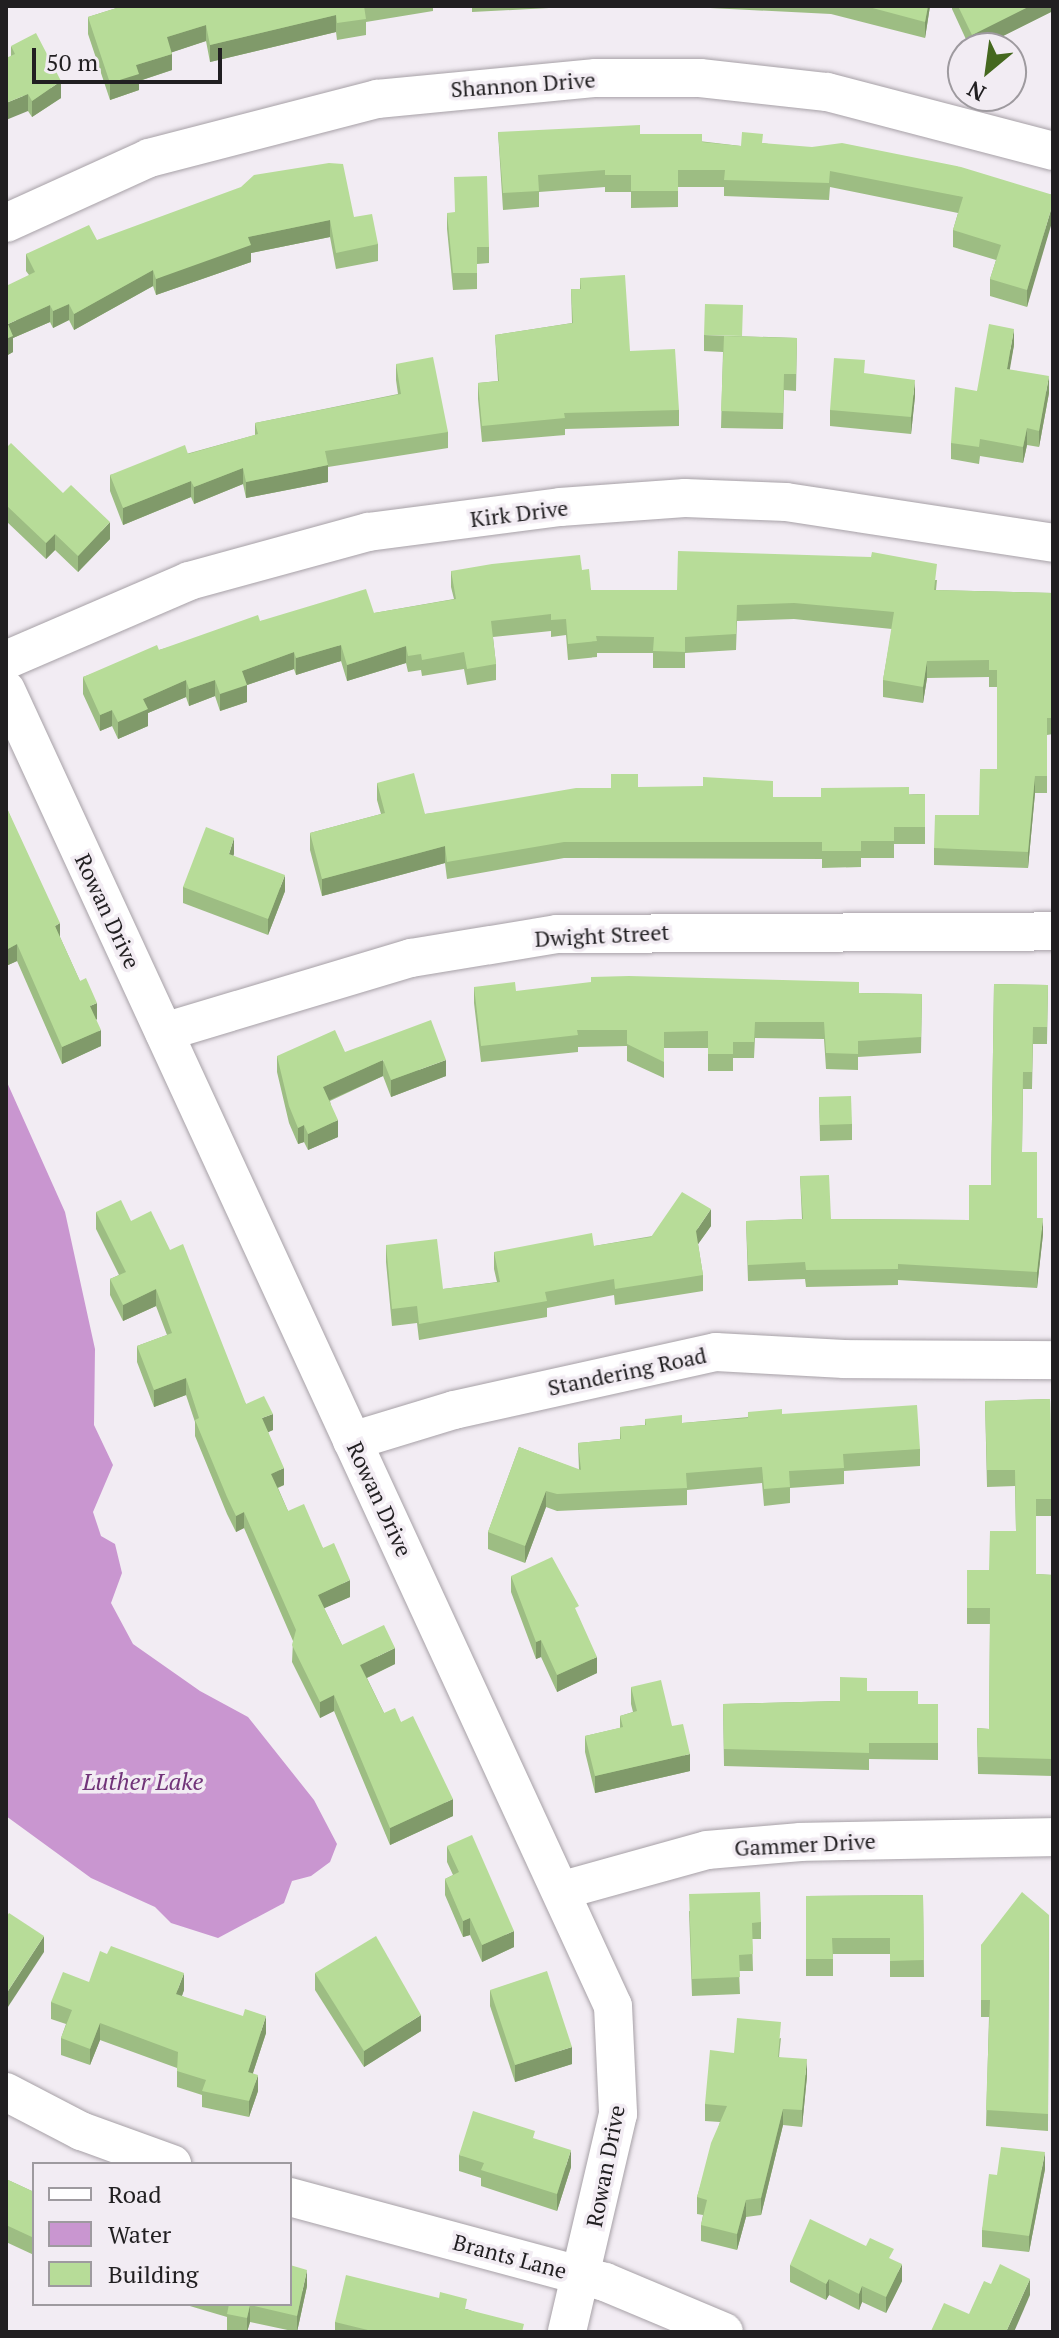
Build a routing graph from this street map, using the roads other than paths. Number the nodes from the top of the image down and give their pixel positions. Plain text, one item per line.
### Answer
1 (1053, 151) edge
2 (6, 223) edge
3 (1053, 543) edge
4 (6, 660) edge
5 (6, 690) edge
6 (1053, 931) edge
7 (164, 1032) junction
8 (1053, 1360) edge
9 (352, 1441) junction
10 (1053, 1837) edge
11 (563, 1890) junction
12 (6, 2092) edge
13 (166, 2162) edge
14 (292, 2198) edge
15 (582, 2276) junction
16 (567, 2332) edge
17 (724, 2332) edge

1 - 2 street, Shannon Drive
3 - 4 street, Kirk Drive
5 - 7 street, Rowan Drive
6 - 7 street, Dwight Street
7 - 9 street, Rowan Drive
8 - 9 street, Standering Road
9 - 11 street, Rowan Drive
10 - 11 street, Gammer Drive
11 - 15 street, Rowan Drive
12 - 13 street
14 - 15 street, Brants Lane
15 - 16 street, Rowan Drive
15 - 17 street, Brants Lane

